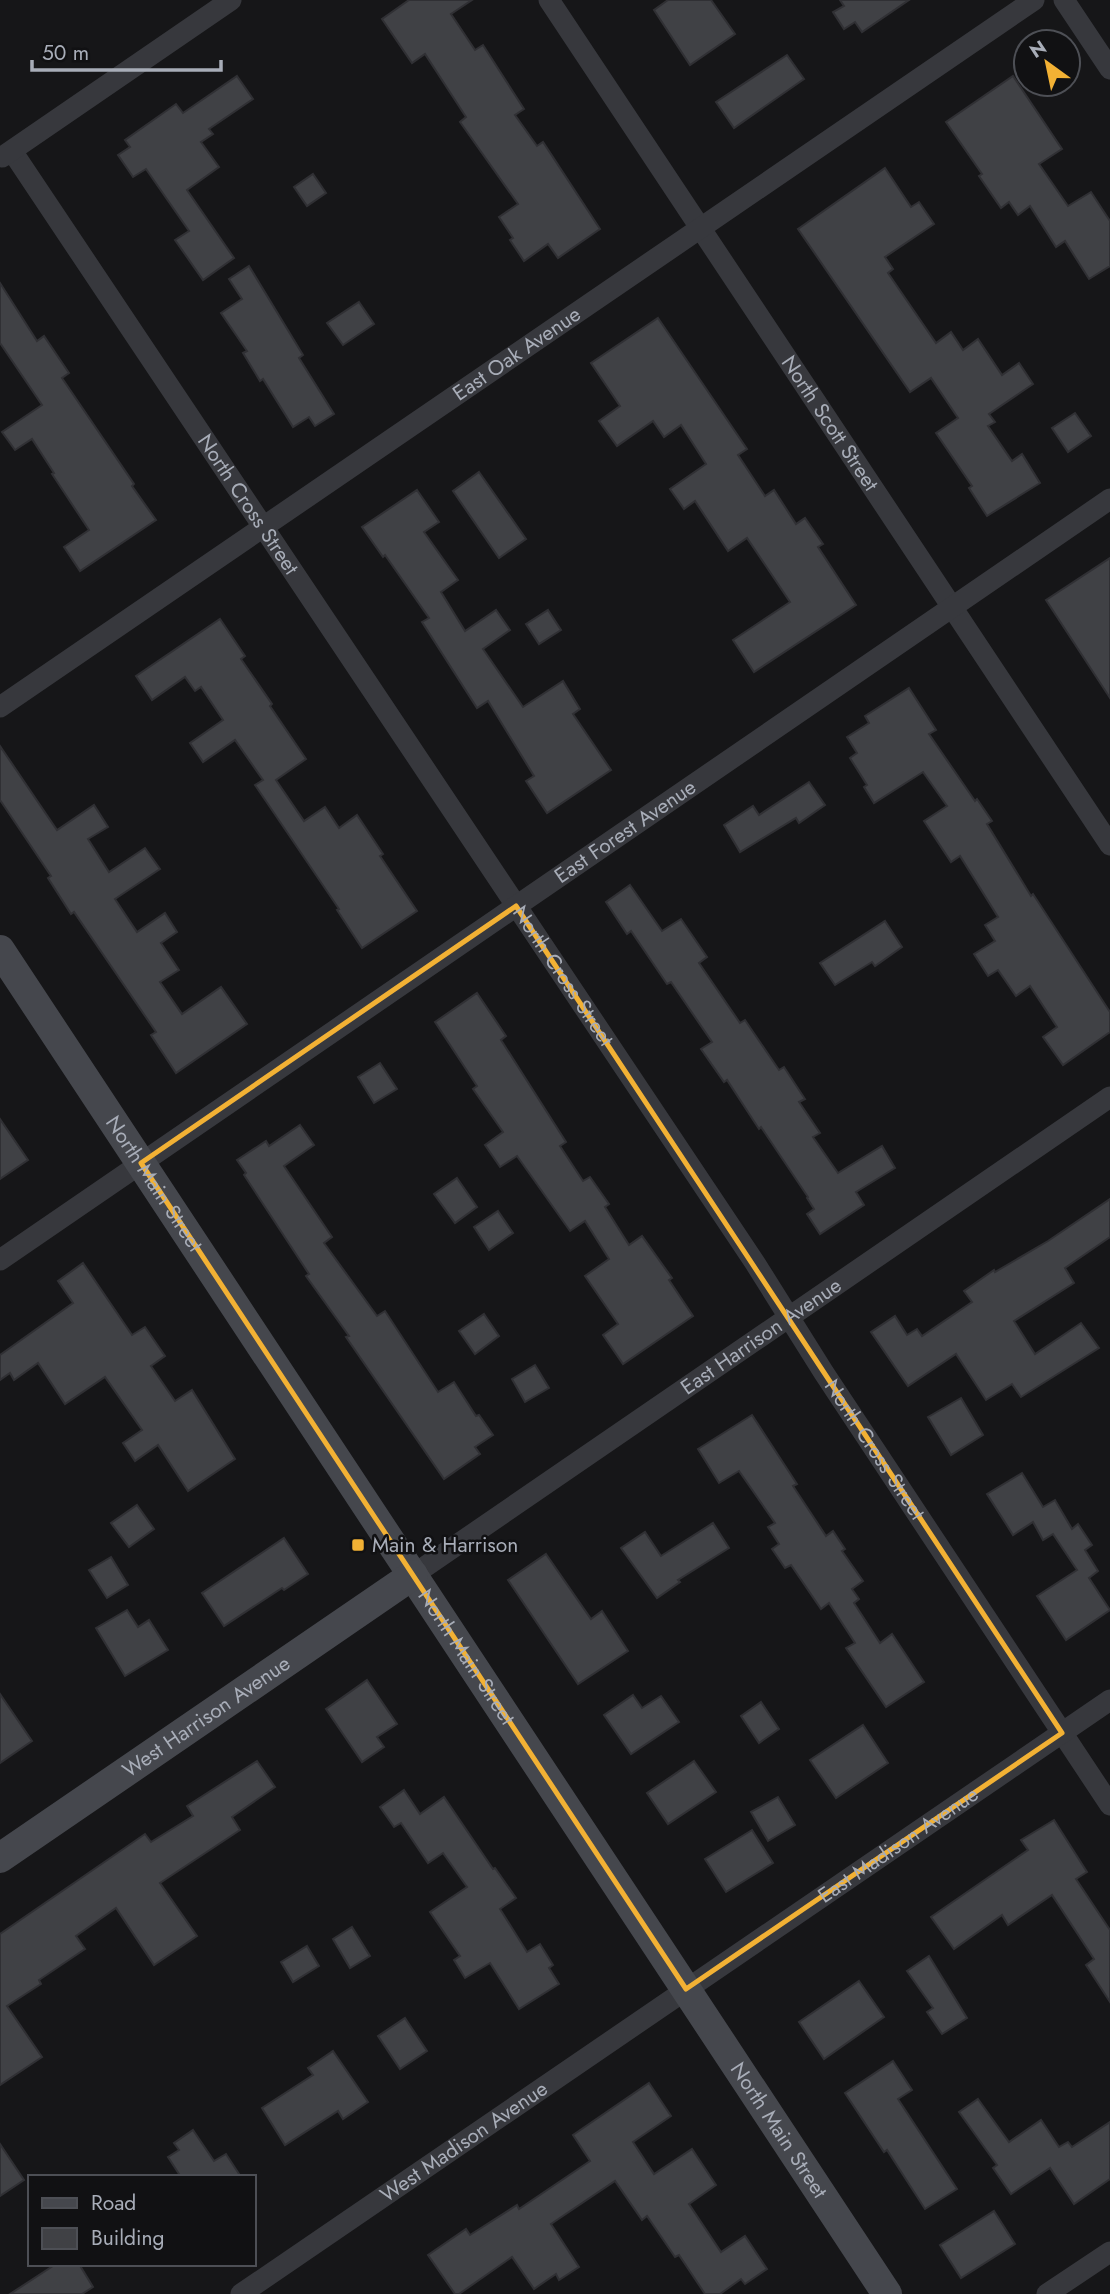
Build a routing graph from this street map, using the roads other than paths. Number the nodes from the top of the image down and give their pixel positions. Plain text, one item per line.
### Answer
1 (231, 0) edge
2 (549, 0) edge
3 (1034, 0) edge
4 (1064, 0) edge
5 (1110, 69) edge
6 (6, 155) edge
7 (701, 228) junction
8 (1110, 499) edge
9 (264, 527) junction
10 (952, 607) junction
11 (0, 707) edge
12 (1110, 845) edge
13 (516, 906) junction
14 (0, 950) edge
15 (1110, 1097) edge
16 (141, 1163) junction
17 (0, 1260) edge
18 (789, 1317) junction
19 (413, 1575) junction
20 (1110, 1700) edge
21 (1062, 1733) junction
22 (1110, 1805) edge
23 (0, 1858) edge
24 (686, 1989) junction
25 (1110, 2252) edge
26 (241, 2294) edge
27 (887, 2294) edge
28 (1047, 2294) edge

1 - 6 street
2 - 7 street, North Scott Street
3 - 7 street, East Oak Avenue
4 - 5 street
6 - 9 street, North Cross Street
7 - 9 street, East Oak Avenue
7 - 10 street, North Scott Street
8 - 10 street, East Forest Avenue
9 - 11 street, East Oak Avenue
9 - 13 street, North Cross Street
10 - 12 street, North Scott Street
10 - 13 street, East Forest Avenue
13 - 16 street, East Forest Avenue
13 - 18 street, North Cross Street
14 - 16 street, North Main Street
15 - 18 street, East Harrison Avenue
16 - 17 street, East Forest Avenue
16 - 19 street, North Main Street
18 - 19 street, East Harrison Avenue
18 - 21 street, North Cross Street
19 - 23 street, West Harrison Avenue
19 - 24 street, North Main Street
20 - 21 street, East Madison Avenue
21 - 22 street, North Cross Street
21 - 24 street, East Madison Avenue
24 - 26 street, West Madison Avenue
24 - 27 street, North Main Street
25 - 28 street

